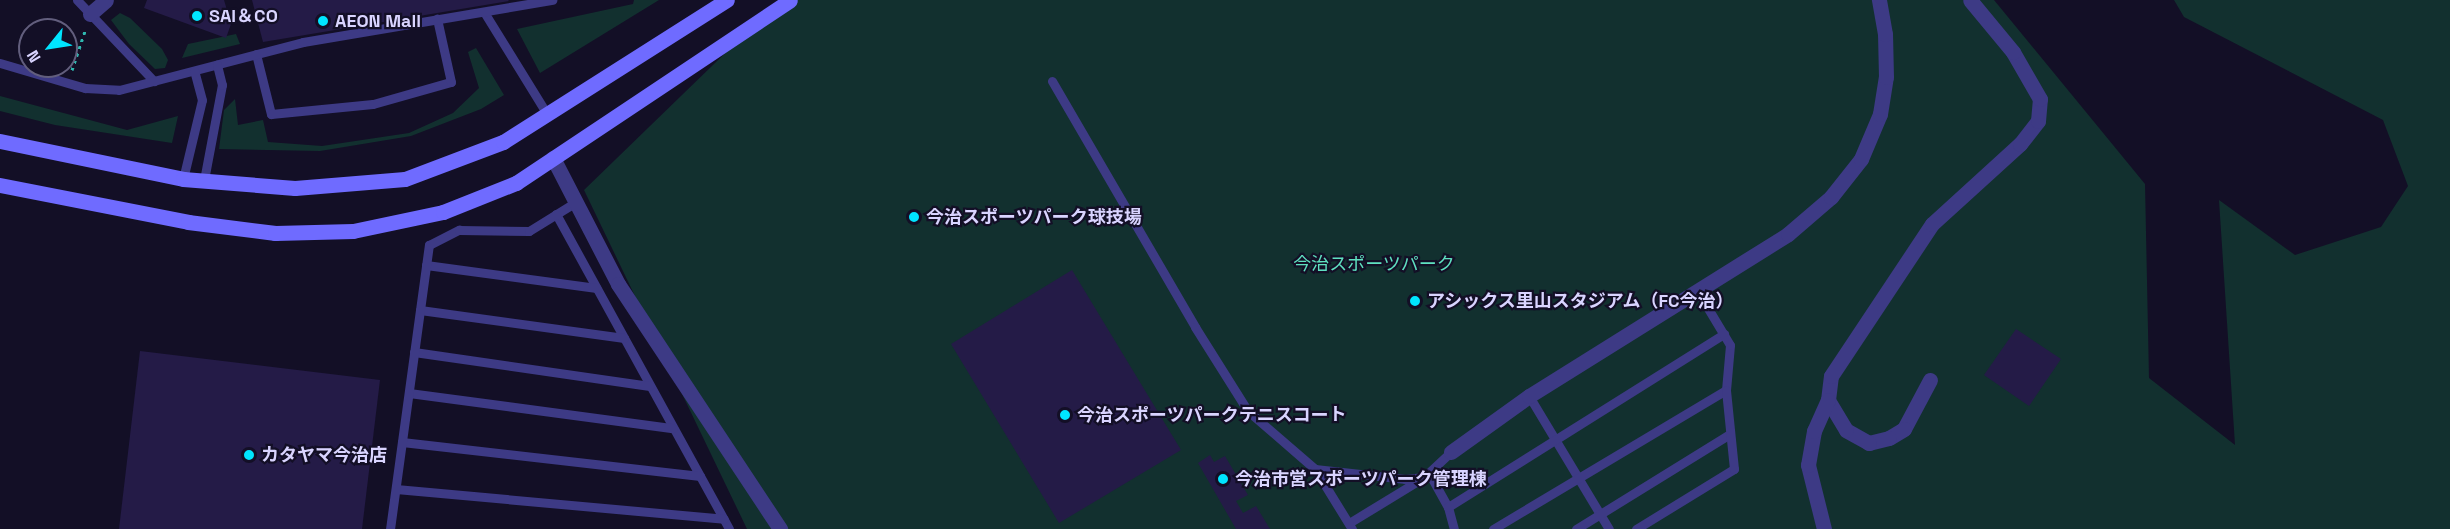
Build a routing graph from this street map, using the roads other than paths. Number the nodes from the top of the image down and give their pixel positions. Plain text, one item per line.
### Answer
1 (77, 0) edge
2 (106, 0) edge
3 (552, 0) edge
4 (727, 0) edge
5 (790, 0) edge
6 (1879, 0) edge
7 (1970, 0) edge
8 (484, 12) junction
9 (90, 14) junction
10 (437, 19) junction
11 (256, 54) junction
12 (0, 63) edge
13 (217, 65) junction
14 (194, 71) junction
15 (154, 81) junction
16 (1052, 81) dead end
17 (547, 114) junction
18 (0, 141) edge
19 (554, 158) junction
20 (183, 179) junction
21 (204, 180) junction
22 (0, 185) edge
23 (576, 202) junction
24 (556, 214) junction
25 (426, 265) junction
26 (596, 288) junction
27 (1697, 291) junction
28 (420, 310) junction
29 (1724, 334) junction
30 (624, 338) junction
31 (414, 352) junction
32 (1930, 380) dead end
33 (650, 386) junction
34 (1726, 390) junction
35 (409, 393) junction
36 (1529, 396) junction
37 (1828, 400) junction
38 (673, 428) junction
39 (1730, 434) junction
40 (1556, 440) junction
41 (402, 442) junction
42 (1451, 453) joint
43 (1315, 470) junction
44 (1426, 475) junction
45 (700, 476) junction
46 (1578, 478) junction
47 (396, 489) junction
48 (1448, 507) junction
49 (1600, 514) junction
50 (724, 519) junction
51 (1351, 526) edge
52 (390, 529) edge
53 (729, 529) edge
54 (780, 529) edge
55 (1454, 529) edge
56 (1493, 529) edge
57 (1576, 529) edge
58 (1609, 529) edge
59 (1636, 529) edge
60 (1824, 529) edge

1 - 9 lane
2 - 9 street
3 - 8 lane
4 - 17 street
5 - 19 street
6 - 27 street
7 - 37 street
8 - 10 lane
8 - 17 lane
9 - 15 lane
10 - 11 lane
10 - 11 lane
11 - 13 lane
12 - 15 lane
13 - 14 lane
13 - 21 lane
14 - 15 lane
14 - 20 lane
16 - 43 lane
17 - 21 street
18 - 20 street
19 - 22 street
19 - 23 street
20 - 21 street
23 - 24 lane
23 - 54 street
24 - 25 lane
24 - 26 lane
25 - 26 lane
25 - 28 lane
26 - 30 lane
27 - 29 lane
27 - 36 street
28 - 30 lane
28 - 31 lane
29 - 34 lane
29 - 40 lane
30 - 33 lane
31 - 33 lane
31 - 35 lane
32 - 37 street
33 - 38 lane
34 - 39 lane
34 - 46 lane
35 - 38 lane
35 - 41 lane
36 - 40 lane
36 - 42 street
37 - 60 street
38 - 45 lane
39 - 49 lane
39 - 59 lane
40 - 46 lane
40 - 48 lane
41 - 45 lane
41 - 47 lane
42 - 44 lane
43 - 44 lane
43 - 51 lane
44 - 48 lane
44 - 51 lane
45 - 50 lane
46 - 49 lane
46 - 56 lane
47 - 50 lane
47 - 52 lane
48 - 55 lane
49 - 57 lane
49 - 58 lane
50 - 53 lane

